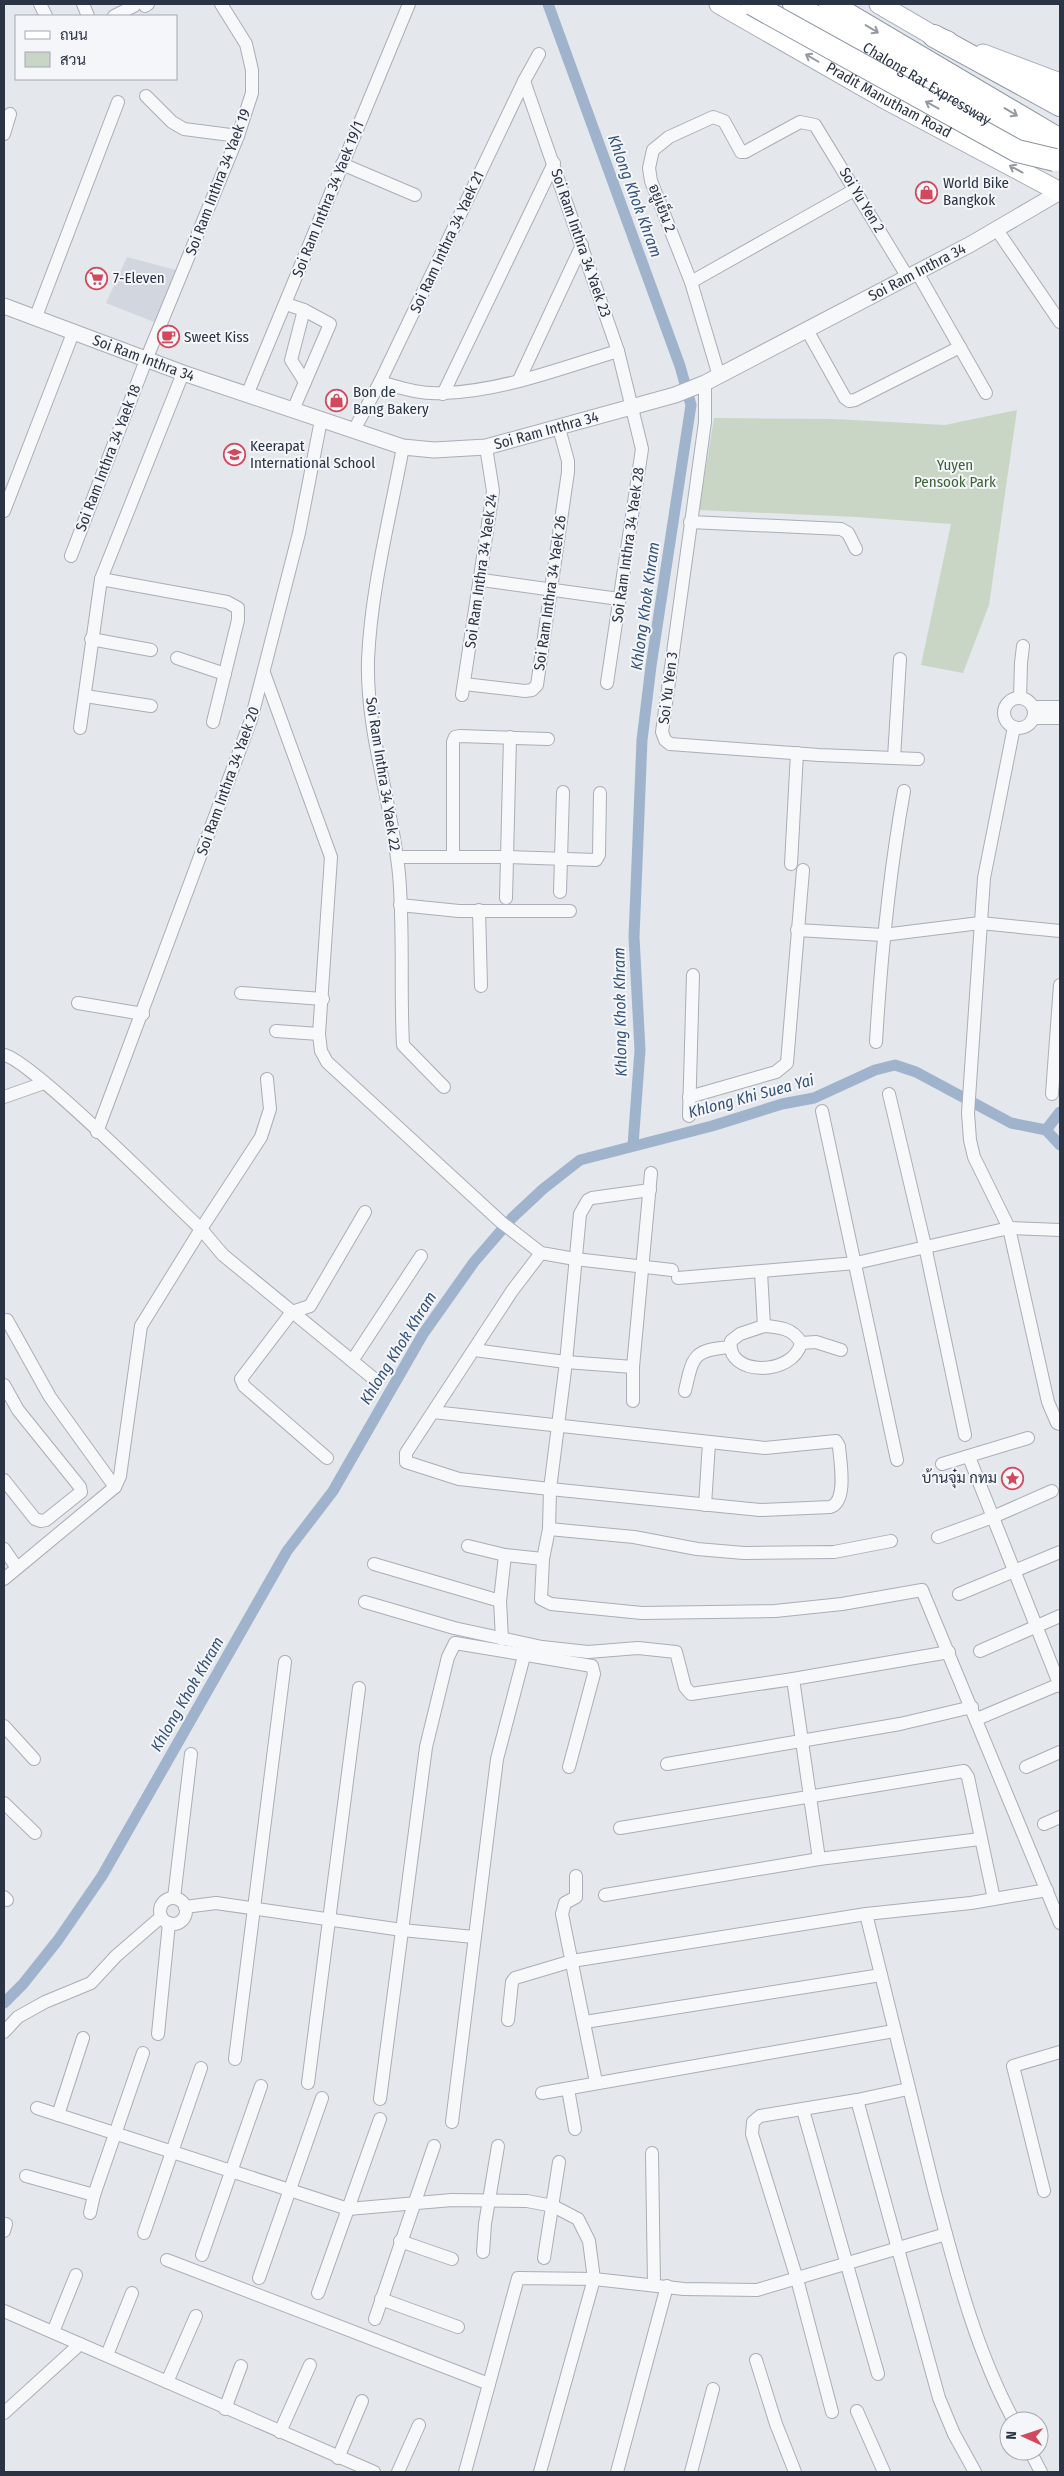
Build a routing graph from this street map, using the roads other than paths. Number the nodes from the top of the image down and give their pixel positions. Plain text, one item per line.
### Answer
1 (221, 4) edge
2 (410, 4) edge
3 (719, 4) edge
4 (794, 4) edge
5 (830, 4) edge
6 (879, 4) edge
7 (142, 5) edge
8 (747, 10) edge
9 (117, 15) edge
10 (934, 36) junction
11 (539, 54) dead end
12 (524, 81) junction
13 (1060, 83) edge
14 (146, 96) dead end
15 (118, 102) dead end
16 (1060, 105) edge
17 (10, 114) dead end
18 (815, 124) joint
19 (4, 134) edge
20 (238, 136) junction
21 (1058, 155) edge
22 (554, 163) junction
23 (342, 164) junction
24 (856, 189) junction
25 (1060, 192) edge
26 (415, 195) dead end
27 (998, 230) junction
28 (582, 245) junction
29 (912, 274) junction
30 (691, 282) junction
31 (286, 304) junction
32 (4, 306) edge
33 (304, 310) junction
34 (34, 319) junction
35 (1060, 322) edge
36 (807, 330) junction
37 (73, 333) junction
38 (960, 347) junction
39 (618, 351) junction
40 (146, 360) junction
41 (183, 373) junction
42 (719, 376) junction
43 (519, 380) junction
44 (305, 382) junction
45 (380, 382) junction
46 (700, 386) junction
47 (986, 393) dead end
48 (443, 394) junction
49 (247, 395) junction
50 (633, 407) junction
51 (293, 410) junction
52 (321, 420) junction
53 (559, 428) junction
54 (354, 430) junction
55 (403, 447) junction
56 (486, 447) junction
57 (4, 510) edge
58 (690, 522) junction
59 (856, 548) dead end
60 (71, 556) dead end
61 (101, 579) junction
62 (482, 580) junction
63 (550, 589) junction
64 (619, 599) junction
65 (91, 639) junction
66 (1023, 646) dead end
67 (151, 650) dead end
68 (177, 658) dead end
69 (900, 659) dead end
70 (264, 673) junction
71 (225, 674) junction
72 (608, 683) dead end
73 (463, 690) joint
74 (85, 696) junction
75 (1020, 698) junction
76 (151, 706) dead end
77 (1060, 707) edge
78 (1033, 713) junction
79 (1060, 718) edge
80 (214, 722) dead end
81 (1014, 727) junction
82 (80, 728) dead end
83 (510, 737) junction
84 (548, 739) dead end
85 (797, 753) junction
86 (894, 758) junction
87 (918, 759) dead end
88 (904, 791) dead end
89 (563, 792) dead end
90 (600, 793) dead end
91 (453, 856) junction
92 (396, 857) junction
93 (507, 857) junction
94 (562, 859) junction
95 (792, 864) dead end
96 (803, 870) dead end
97 (560, 892) dead end
98 (506, 898) dead end
99 (400, 905) junction
100 (479, 910) junction
101 (570, 911) dead end
102 (980, 923) junction
103 (797, 930) junction
104 (1060, 931) edge
105 (882, 935) junction
106 (693, 975) dead end
107 (1060, 985) edge
108 (482, 986) dead end
109 (240, 993) dead end
110 (323, 999) junction
111 (78, 1002) dead end
112 (143, 1014) junction
113 (276, 1031) dead end
114 (319, 1034) junction
115 (876, 1042) dead end
116 (4, 1055) edge
117 (267, 1079) dead end
118 (44, 1083) junction
119 (444, 1087) dead end
120 (889, 1094) dead end
121 (1052, 1094) dead end
122 (4, 1097) edge
123 (689, 1097) junction
124 (822, 1111) dead end
125 (689, 1116) dead end
126 (98, 1132) junction
127 (651, 1173) dead end
128 (650, 1190) junction
129 (365, 1212) dead end
130 (1009, 1228) junction
131 (201, 1229) junction
132 (1060, 1230) edge
133 (925, 1246) junction
134 (541, 1252) junction
135 (421, 1256) dead end
136 (575, 1259) junction
137 (856, 1263) junction
138 (643, 1266) junction
139 (761, 1272) junction
140 (292, 1312) junction
141 (7, 1320) dead end
142 (764, 1326) junction
143 (801, 1343) junction
144 (730, 1347) junction
145 (474, 1350) junction
146 (841, 1350) dead end
147 (352, 1361) junction
148 (566, 1362) junction
149 (633, 1367) junction
150 (373, 1378) dead end
151 (4, 1385) edge
152 (685, 1391) dead end
153 (633, 1401) dead end
154 (433, 1412) junction
155 (1060, 1424) edge
156 (557, 1426) junction
157 (965, 1435) dead end
158 (1028, 1438) dead end
159 (709, 1443) junction
160 (969, 1457) junction
161 (327, 1458) dead end
162 (897, 1460) dead end
163 (942, 1464) dead end
164 (4, 1480) edge
165 (115, 1488) junction
166 (550, 1489) junction
167 (1052, 1491) dead end
168 (705, 1505) junction
169 (992, 1517) junction
170 (549, 1529) junction
171 (938, 1537) dead end
172 (891, 1541) dead end
173 (468, 1546) dead end
174 (4, 1549) edge
175 (1060, 1552) edge
176 (506, 1555) junction
177 (543, 1560) junction
178 (374, 1564) dead end
179 (17, 1568) junction
180 (1014, 1572) junction
181 (4, 1579) edge
182 (959, 1594) dead end
183 (500, 1601) junction
184 (365, 1602) dead end
185 (1060, 1616) edge
186 (1037, 1626) junction
187 (502, 1639) junction
188 (980, 1651) dead end
189 (949, 1652) junction
190 (524, 1656) junction
191 (285, 1662) dead end
192 (793, 1679) junction
193 (1060, 1685) edge
194 (359, 1688) dead end
195 (975, 1713) junction
196 (4, 1726) edge
197 (802, 1741) junction
198 (1060, 1752) edge
199 (191, 1754) dead end
200 (34, 1759) dead end
201 (667, 1764) dead end
202 (569, 1767) dead end
203 (1026, 1767) dead end
204 (811, 1797) junction
205 (4, 1803) edge
206 (1060, 1817) edge
207 (1044, 1824) dead end
208 (620, 1828) dead end
209 (35, 1833) dead end
210 (980, 1839) junction
211 (819, 1859) junction
212 (576, 1876) dead end
213 (1047, 1890) junction
214 (605, 1895) dead end
215 (174, 1898) junction
216 (994, 1899) junction
217 (185, 1907) junction
218 (254, 1908) junction
219 (866, 1914) junction
220 (165, 1920) junction
221 (328, 1920) junction
222 (1060, 1923) edge
223 (402, 1930) junction
224 (474, 1937) junction
225 (572, 1961) junction
226 (881, 1975) junction
227 (508, 2020) dead end
228 (584, 2022) junction
229 (894, 2031) junction
230 (4, 2032) edge
231 (158, 2034) dead end
232 (83, 2038) dead end
233 (1060, 2052) edge
234 (143, 2053) dead end
235 (234, 2059) dead end
236 (201, 2068) dead end
237 (596, 2082) junction
238 (308, 2083) dead end
239 (262, 2086) dead end
240 (568, 2089) junction
241 (908, 2089) junction
242 (542, 2092) dead end
243 (322, 2098) dead end
244 (380, 2099) dead end
245 (857, 2100) junction
246 (38, 2108) dead end
247 (803, 2110) junction
248 (58, 2115) junction
249 (380, 2119) dead end
250 (452, 2122) dead end
251 (575, 2129) dead end
252 (116, 2132) junction
253 (434, 2146) dead end
254 (498, 2146) dead end
255 (173, 2151) junction
256 (652, 2153) dead end
257 (559, 2162) dead end
258 (231, 2172) junction
259 (26, 2176) dead end
260 (289, 2191) junction
261 (1044, 2191) dead end
262 (94, 2195) junction
263 (488, 2202) junction
264 (413, 2203) junction
265 (553, 2206) junction
266 (348, 2209) junction
267 (90, 2213) dead end
268 (144, 2233) dead end
269 (946, 2234) junction
270 (400, 2241) junction
271 (898, 2250) junction
272 (483, 2252) dead end
273 (202, 2255) dead end
274 (544, 2258) dead end
275 (452, 2259) dead end
276 (167, 2260) dead end
277 (847, 2264) junction
278 (76, 2275) dead end
279 (258, 2278) dead end
280 (594, 2279) junction
281 (797, 2279) junction
282 (660, 2285) junction
283 (132, 2293) dead end
284 (318, 2293) dead end
285 (380, 2300) junction
286 (4, 2311) edge
287 (196, 2316) dead end
288 (375, 2319) dead end
289 (458, 2327) dead end
290 (53, 2332) junction
291 (80, 2344) junction
292 (107, 2355) junction
293 (756, 2360) dead end
294 (241, 2366) dead end
295 (310, 2366) dead end
296 (878, 2374) dead end
297 (167, 2382) junction
298 (489, 2384) junction
299 (713, 2389) dead end
300 (362, 2401) dead end
301 (225, 2409) junction
302 (857, 2411) dead end
303 (1009, 2411) edge
304 (832, 2412) dead end
305 (4, 2413) edge
306 (420, 2425) dead end
307 (280, 2432) junction
308 (338, 2458) junction
309 (374, 2472) edge
310 (398, 2472) edge
311 (465, 2472) edge
312 (540, 2472) edge
313 (617, 2472) edge
314 (691, 2472) edge
315 (794, 2472) edge
316 (884, 2472) edge
317 (975, 2472) edge

1 - 20 street, Soi Ram Inthra 34 Yaek 19
2 - 23 street, Soi Ram Inthra 34 Yaek 19/1
3 - 8 main road, Pradit Manutham Road
4 - 8 main road
4 - 21 highway, Chalong Rat Expressway
5 -> 21 highway, Chalong Rat Expressway
6 - 10 main road
7 - 9 street
21 -> 8 highway, bridge
25 -> 8 main road, Pradit Manutham Road
10 - 13 main road
10 - 16 highway
11 - 12 street, Soi Ram Inthra 34 Yaek 21
12 - 22 street, Soi Ram Inthra 34 Yaek 23
12 - 45 street, Soi Ram Inthra 34 Yaek 21
14 - 20 street
15 - 34 street
17 - 19 street
18 - 24 street, Soi Yu Yen 2
18 - 30 street, อยู่เย็น 2
20 - 40 street, Soi Ram Inthra 34 Yaek 19
22 - 28 street, Soi Ram Inthra 34 Yaek 23
22 - 48 street
23 - 26 street
23 - 31 street, Soi Ram Inthra 34 Yaek 19/1
24 - 29 street, Soi Yu Yen 2
24 - 30 street
25 - 27 street, Soi Ram Inthra 34
27 - 29 street, Soi Ram Inthra 34
27 - 35 street
28 - 39 street, Soi Ram Inthra 34 Yaek 23
28 - 43 street
29 - 36 street, Soi Ram Inthra 34
29 - 38 street, Soi Yu Yen 2
30 - 42 street
31 - 33 street
31 - 49 street, Soi Ram Inthra 34 Yaek 19/1
32 - 34 street, Soi Ram Inthra 34
33 - 44 street
33 - 44 street
34 - 37 street, Soi Ram Inthra 34
36 - 38 street
36 - 42 street, Soi Ram Inthra 34
37 - 40 street, Soi Ram Inthra 34
37 - 57 street
38 - 47 street, Soi Yu Yen 2
39 - 43 street
39 - 50 street, Soi Ram Inthra 34 Yaek 23
40 - 41 street, Soi Ram Inthra 34
40 - 60 street, Soi Ram Inthra 34 Yaek 18
41 - 49 street, Soi Ram Inthra 34
41 - 61 street
42 - 46 street, Soi Ram Inthra 34
43 - 48 street
44 - 51 street
45 - 48 street
45 - 54 street, Soi Ram Inthra 34 Yaek 21
46 - 50 street, Soi Ram Inthra 34
46 - 58 street, Soi Yu Yen 3
49 - 51 street, Soi Ram Inthra 34
50 - 53 street, Soi Ram Inthra 34
50 - 64 street, Soi Ram Inthra 34 Yaek 28
51 - 52 street, Soi Ram Inthra 34
52 - 54 street, Soi Ram Inthra 34
52 - 70 street, Soi Ram Inthra 34 Yaek 20
53 - 56 street, Soi Ram Inthra 34
53 - 63 street, Soi Ram Inthra 34 Yaek 26
54 - 55 street, Soi Ram Inthra 34
55 - 56 street, Soi Ram Inthra 34
55 - 92 street, Soi Ram Inthra 34 Yaek 22
56 - 62 street, Soi Ram Inthra 34 Yaek 24
58 - 59 street
58 - 85 street, Soi Yu Yen 3
61 - 65 street
61 - 71 street
62 - 63 street
62 - 73 street, Soi Ram Inthra 34 Yaek 24
63 - 64 street
63 - 73 street, Soi Ram Inthra 34 Yaek 26
64 - 72 street, Soi Ram Inthra 34 Yaek 28
65 - 67 street
65 - 74 street
66 - 75 street
68 - 71 street
69 - 86 street
70 - 110 street
70 - 112 street, Soi Ram Inthra 34 Yaek 20
71 - 80 street
74 - 76 street
74 - 82 street
75 - 78 street
75 - 81 street
77 - 78 street
78 - 79 street
78 - 81 street
81 - 102 street
83 - 84 street
83 - 91 street
83 - 93 street
85 - 86 street, Soi Yu Yen 3
85 - 95 street
86 - 87 street, Soi Yu Yen 3
88 - 105 street
89 - 94 street
90 - 94 street
91 - 92 street
91 - 93 street
92 - 99 street, Soi Ram Inthra 34 Yaek 22
93 - 94 street
93 - 98 street
94 - 97 street
96 - 103 street
99 - 100 street
99 - 119 street, Soi Ram Inthra 34 Yaek 22
100 - 101 street
100 - 108 street
102 - 104 street
102 - 105 street
102 - 130 street
103 - 105 street
103 - 123 street
105 - 115 street
106 - 123 street
107 - 121 street
109 - 110 street
110 - 114 street
111 - 112 street
112 - 126 street, Soi Ram Inthra 34 Yaek 20
113 - 114 street
114 - 134 street
116 - 118 street
117 - 131 street
118 - 122 street
118 - 126 street
120 - 133 street
123 - 125 street
124 - 137 street
126 - 131 street
127 - 128 street
128 - 136 street
128 - 138 street
129 - 140 street
130 - 132 street
130 - 133 street
130 - 155 street
131 - 140 street
131 - 165 street
133 - 137 street
133 - 157 street
134 - 136 street
134 - 145 street
135 - 147 street
136 - 138 street
136 - 148 street
137 - 139 street
137 - 162 street
138 - 139 street
138 - 149 street
139 - 142 street
140 - 147 street
140 - 161 street
141 - 165 street
142 - 143 street
142 - 144 street
143 - 144 street
143 - 146 street
144 - 152 street
145 - 148 street
145 - 154 street
147 - 150 street
148 - 149 street
148 - 156 street
149 - 153 street
151 - 164 street
154 - 156 street
154 - 166 street
156 - 159 street
156 - 166 street
158 - 160 street
159 - 168 street
159 - 168 street
160 - 163 street
160 - 169 street
165 - 179 street
166 - 168 street
166 - 170 street
167 - 169 street
169 - 171 street
169 - 180 street
170 - 172 street
170 - 177 street
173 - 176 street
174 - 179 street
175 - 180 street
176 - 177 street
176 - 183 street
177 - 189 street
178 - 183 street
179 - 181 street
180 - 182 street
180 - 186 street
183 - 187 street
184 - 187 street
185 - 186 street
186 - 188 street
186 - 193 street
187 - 192 street
189 - 192 street
189 - 195 street
190 - 202 street
190 - 223 street
190 - 224 street
191 - 218 street
192 - 197 street
193 - 195 street
194 - 221 street
195 - 197 street
195 - 213 street
196 - 200 street
197 - 201 street
197 - 204 street
198 - 203 street
199 - 215 street
204 - 208 street
204 - 210 street
204 - 211 street
205 - 209 street
206 - 207 street
210 - 211 street
210 - 216 street
211 - 214 street
212 - 225 street
213 - 216 street
213 - 222 street
215 - 217 street
215 - 220 street
216 - 219 street
217 - 218 street
217 - 220 street
218 - 221 street
218 - 235 street
219 - 225 street
219 - 226 street
220 - 230 street
220 - 231 street
221 - 223 street
221 - 238 street
223 - 224 street
223 - 244 street
224 - 250 street
225 - 227 street
225 - 228 street
226 - 228 street
226 - 229 street
228 - 237 street
229 - 237 street
229 - 241 street
232 - 248 street
233 - 261 street
234 - 252 street
236 - 255 street
237 - 240 street
239 - 258 street
240 - 242 street
240 - 251 street
241 - 245 street
241 - 269 street
243 - 260 street
245 - 247 street
245 - 271 street
246 - 248 street
247 - 277 street
247 - 281 street
248 - 252 street
249 - 266 street
252 - 255 street
252 - 262 street
253 - 264 street
254 - 263 street
255 - 258 street
255 - 268 street
256 - 282 street
257 - 265 street
258 - 260 street
258 - 273 street
259 - 262 street
260 - 266 street
260 - 279 street
262 - 267 street
263 - 264 street
263 - 265 street
263 - 272 street
264 - 266 street
264 - 270 street
265 - 274 street
265 - 280 street
266 - 284 street
269 - 271 street
269 - 303 street
270 - 275 street
270 - 285 street
271 - 277 street
271 - 317 street
276 - 298 street
277 - 281 street
277 - 296 street
278 - 290 street
280 - 282 street
280 - 298 street
280 - 312 street
281 - 282 street
281 - 304 street
282 - 313 street
283 - 292 street
285 - 288 street
285 - 289 street
286 - 290 street
287 - 297 street
290 - 291 street
291 - 292 street
291 - 305 street
292 - 297 street
293 - 315 street
294 - 301 street
295 - 307 street
297 - 301 street
298 - 311 street
299 - 314 street
300 - 308 street
301 - 307 street
302 - 316 street
306 - 310 street
307 - 308 street
308 - 309 street

